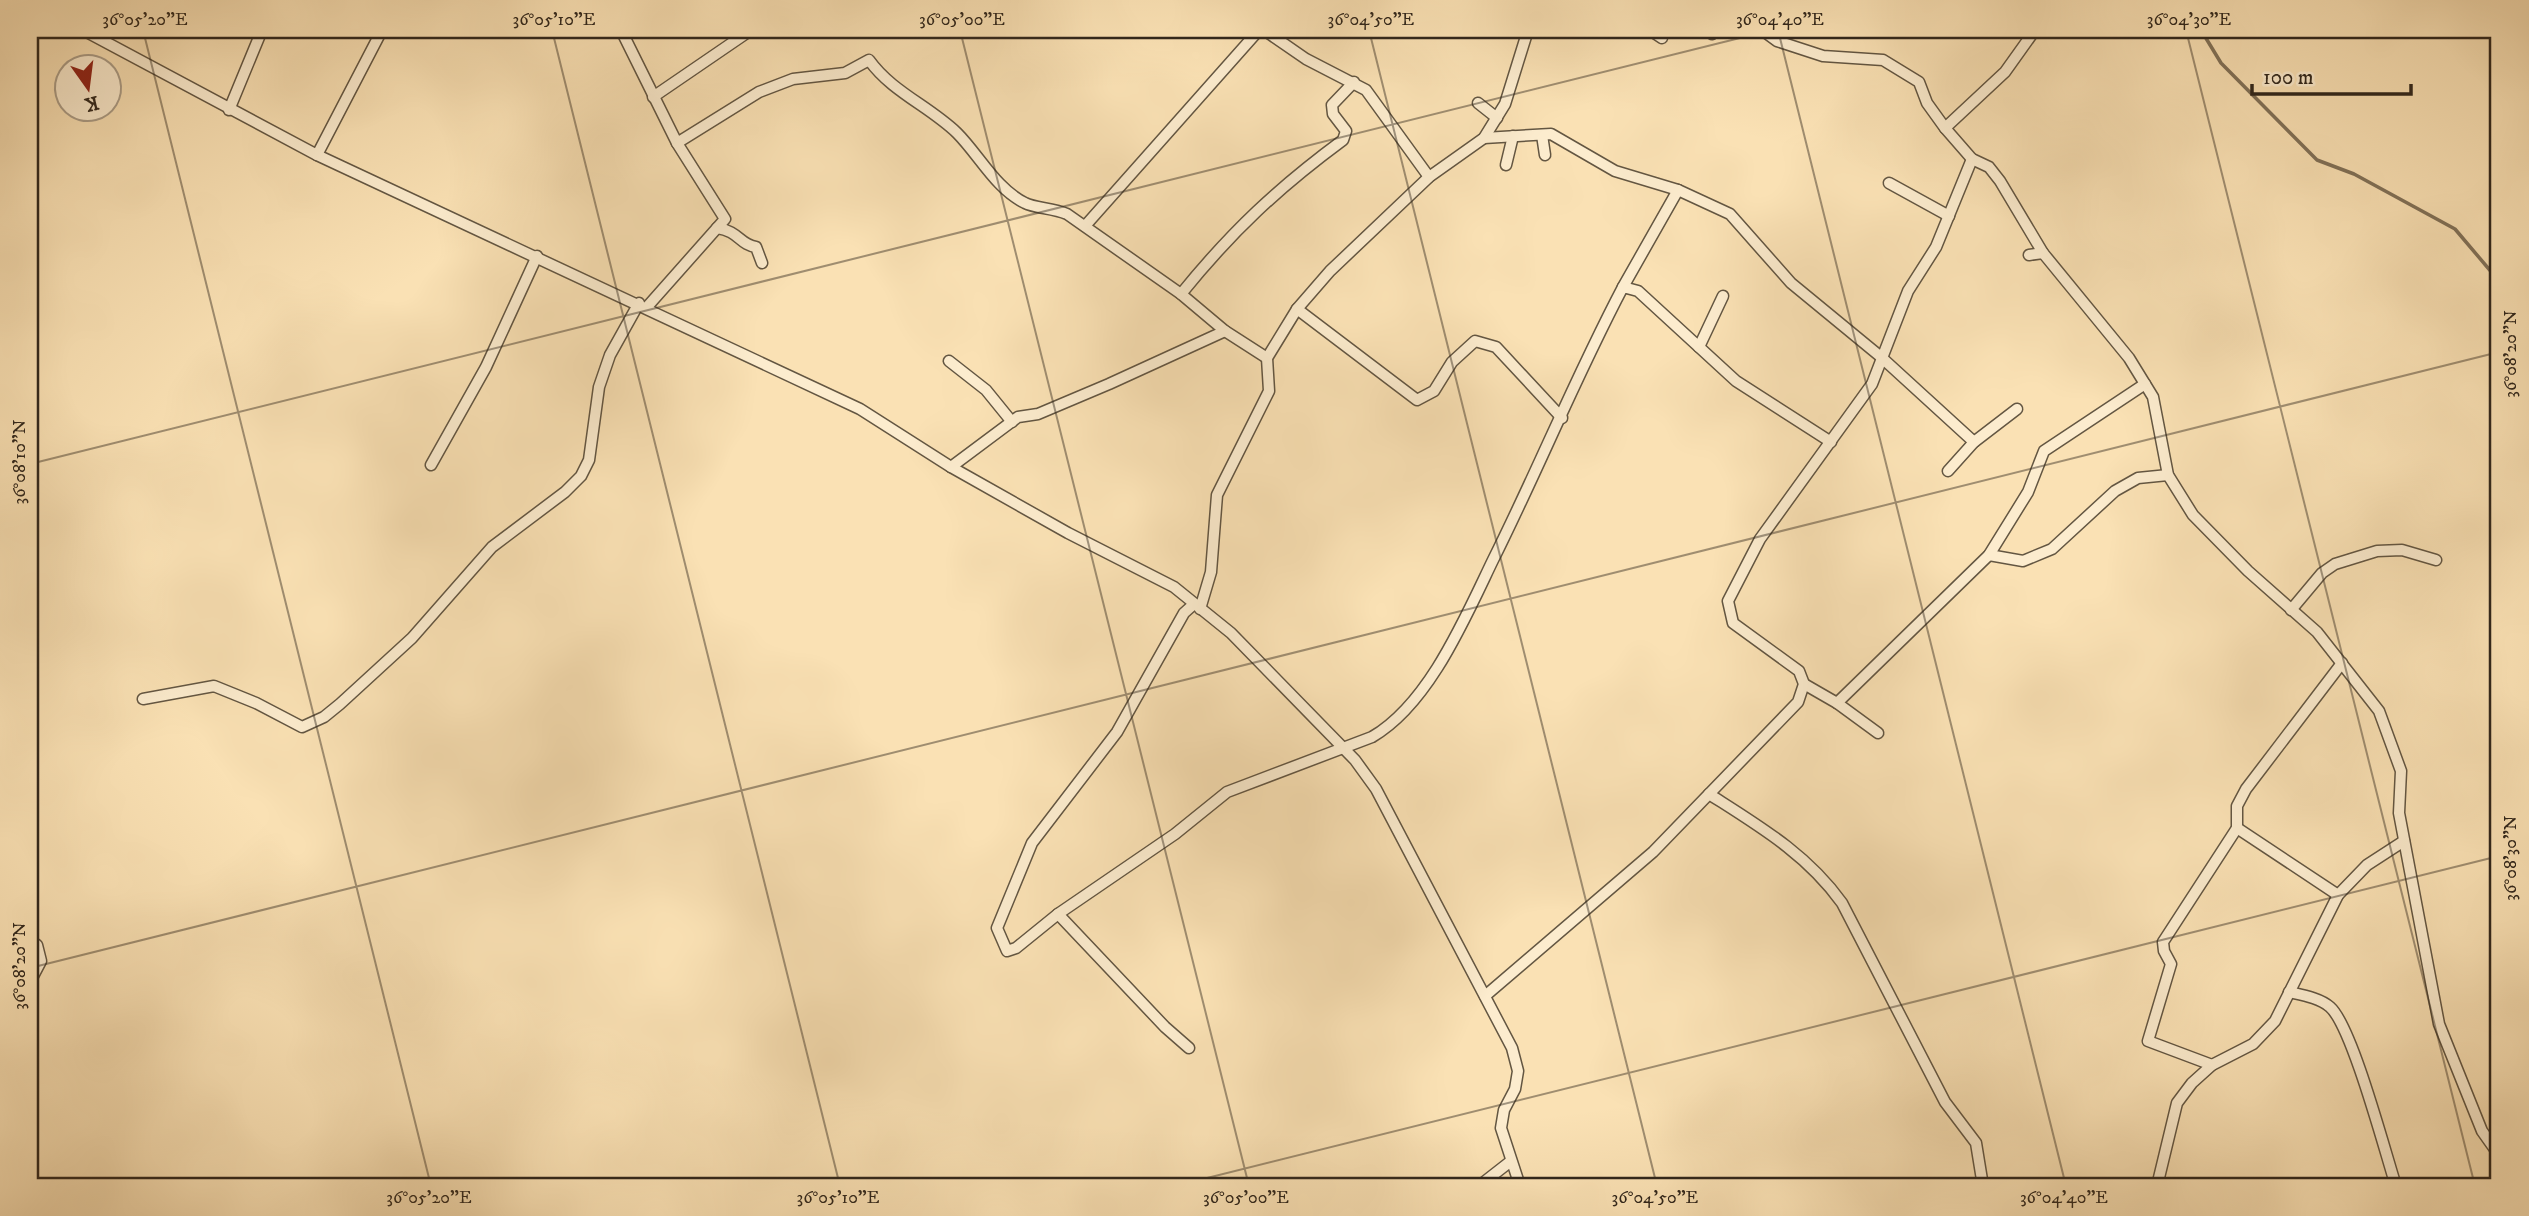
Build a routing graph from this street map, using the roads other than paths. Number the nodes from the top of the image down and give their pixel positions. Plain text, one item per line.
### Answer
1 (83, 30) edge
2 (262, 30) edge
3 (382, 30) edge
4 (621, 30) edge
5 (751, 30) edge
6 (1262, 30) edge
7 (1528, 30) edge
8 (1650, 30) edge
9 (1762, 30) edge
10 (2035, 30) edge
11 (1661, 38) dead end
12 (1354, 82) junction
13 (653, 97) junction
14 (1478, 103) dead end
15 (229, 110) junction
16 (1497, 118) junction
17 (1945, 128) junction
18 (1542, 135) junction
19 (1513, 136) junction
20 (1484, 138) junction
21 (677, 142) junction
22 (317, 155) junction
23 (1545, 155) dead end
24 (1972, 159) junction
25 (1506, 165) dead end
26 (1429, 177) junction
27 (1889, 183) dead end
28 (1678, 190) junction
29 (1949, 216) junction
30 (1086, 226) junction
31 (717, 228) junction
32 (2043, 253) junction
33 (537, 256) junction
34 (2029, 256) dead end
35 (762, 263) dead end
36 (1623, 287) junction
37 (1181, 294) junction
38 (1723, 296) dead end
39 (643, 305) junction
40 (1297, 309) junction
41 (1224, 331) junction
42 (1699, 347) junction
43 (1881, 357) junction
44 (1267, 359) junction
45 (949, 361) dead end
46 (2145, 384) junction
47 (2017, 409) dead end
48 (1562, 418) junction
49 (1012, 422) junction
50 (1831, 442) junction
51 (1974, 442) junction
52 (431, 466) dead end
53 (951, 467) junction
54 (1948, 471) dead end
55 (2168, 474) junction
56 (1989, 555) junction
57 (2436, 560) dead end
58 (1197, 606) junction
59 (2291, 610) junction
60 (2342, 663) junction
61 (1804, 684) junction
62 (143, 699) dead end
63 (1837, 704) junction
64 (1878, 733) dead end
65 (1342, 747) junction
66 (1709, 794) junction
67 (2237, 828) junction
68 (2404, 841) junction
69 (2338, 895) junction
70 (1058, 914) junction
71 (30, 940) edge
72 (30, 982) edge
73 (2289, 992) junction
74 (1485, 996) junction
75 (1189, 1048) dead end
76 (2212, 1065) junction
77 (2499, 1155) edge
78 (1511, 1161) junction
79 (1479, 1186) edge
80 (1520, 1186) edge
81 (1983, 1186) edge
82 (2157, 1186) edge
83 (2396, 1186) edge

1 - 15 street
2 - 15 street
3 - 22 street
4 - 13 street
5 - 13 street
6 - 12 street
6 - 30 street
7 - 16 street
8 - 11 street
9 - 17 street
10 - 17 street
12 - 26 street
12 - 37 street
13 - 21 street
14 - 16 street
15 - 22 street
16 - 20 street
17 - 24 street
18 - 19 street
18 - 23 street
18 - 28 street
19 - 20 street
19 - 25 street
20 - 26 street
21 - 30 street
21 - 31 street
22 - 33 street
24 - 29 street
24 - 32 street
26 - 40 street
27 - 29 street
28 - 36 street
28 - 43 street
29 - 43 street
30 - 37 street
31 - 35 street
31 - 39 street
32 - 34 street
32 - 46 street
33 - 39 street
33 - 52 street
36 - 42 street
36 - 48 street
37 - 41 street
38 - 42 street
39 - 53 street
39 - 62 street
40 - 44 street
40 - 48 street
41 - 44 street
41 - 49 street
42 - 50 street
43 - 50 street
43 - 51 street
44 - 58 street
45 - 49 street
46 - 55 street
46 - 56 street
47 - 51 street
48 - 65 street
49 - 53 street
50 - 61 street
51 - 54 street
53 - 58 street
55 - 56 street
55 - 59 street
56 - 63 street
57 - 59 street
58 - 65 street
58 - 70 street
59 - 60 street
60 - 67 street
60 - 68 street
61 - 63 street
61 - 66 street
63 - 64 street
65 - 70 street
65 - 74 street
66 - 74 street
66 - 81 street
67 - 69 street
67 - 76 street
68 - 69 street
68 - 77 street
69 - 73 street
70 - 75 street
71 - 72 street
73 - 76 street
73 - 83 street
74 - 78 street
76 - 82 street
78 - 79 street
78 - 80 street

